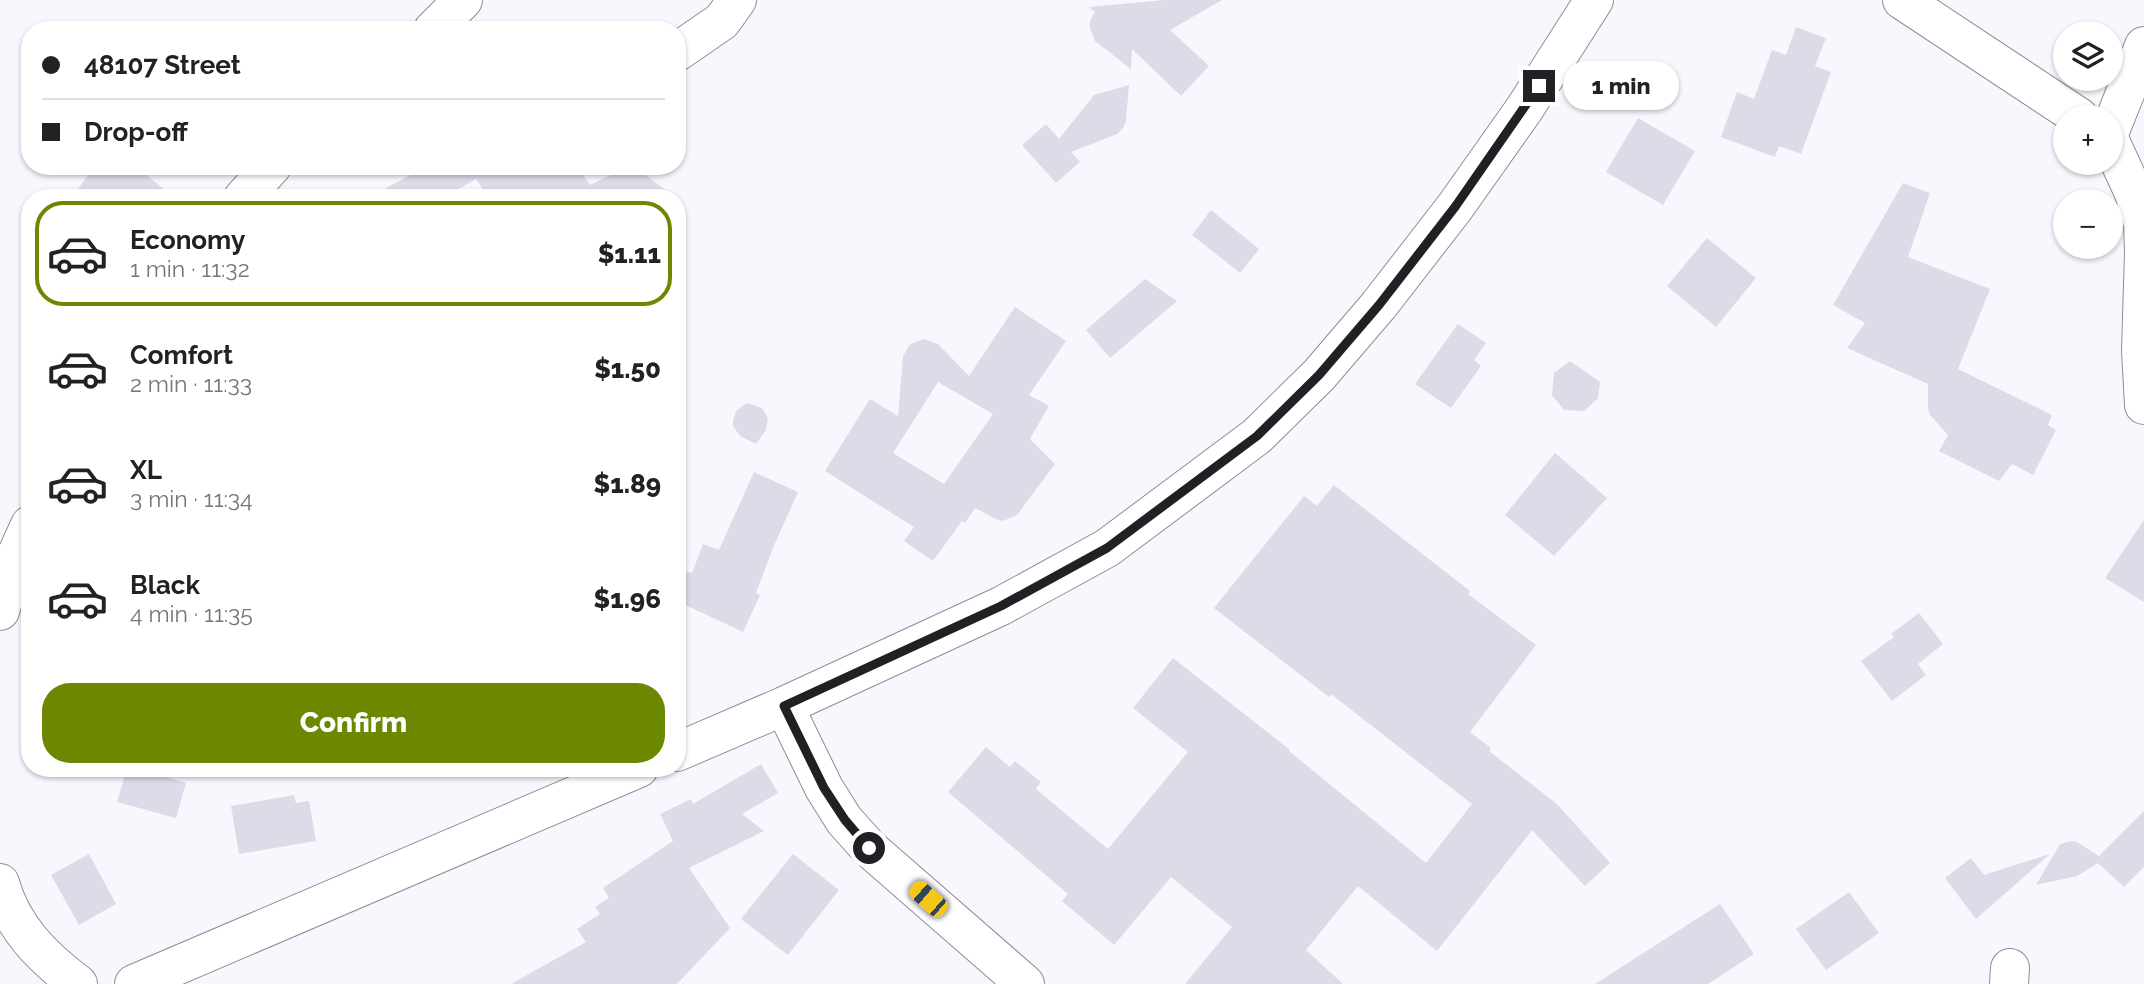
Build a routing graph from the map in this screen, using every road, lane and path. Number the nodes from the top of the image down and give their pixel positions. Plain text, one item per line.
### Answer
1 (463, 0) edge
2 (737, 0) edge
3 (1594, 0) edge
4 (1902, 0) edge
5 (442, 21) edge
6 (686, 46) edge
7 (2144, 46) edge
8 (2061, 105) edge
9 (2120, 105) edge
10 (2123, 169) edge
11 (264, 175) edge
12 (251, 189) edge
13 (2144, 405) edge
14 (21, 545) edge
15 (0, 611) edge
16 (784, 706) junction
17 (686, 748) edge
18 (618, 777) edge
19 (0, 883) edge
20 (78, 984) edge
21 (134, 984) edge
22 (1026, 984) edge

1 - 5 street
2 - 6 street
3 - 16 street
4 - 8 street
7 - 9 street
10 - 13 street
11 - 12 street
14 - 15 street
16 - 17 street
16 - 22 street
18 - 21 street
19 - 20 street

